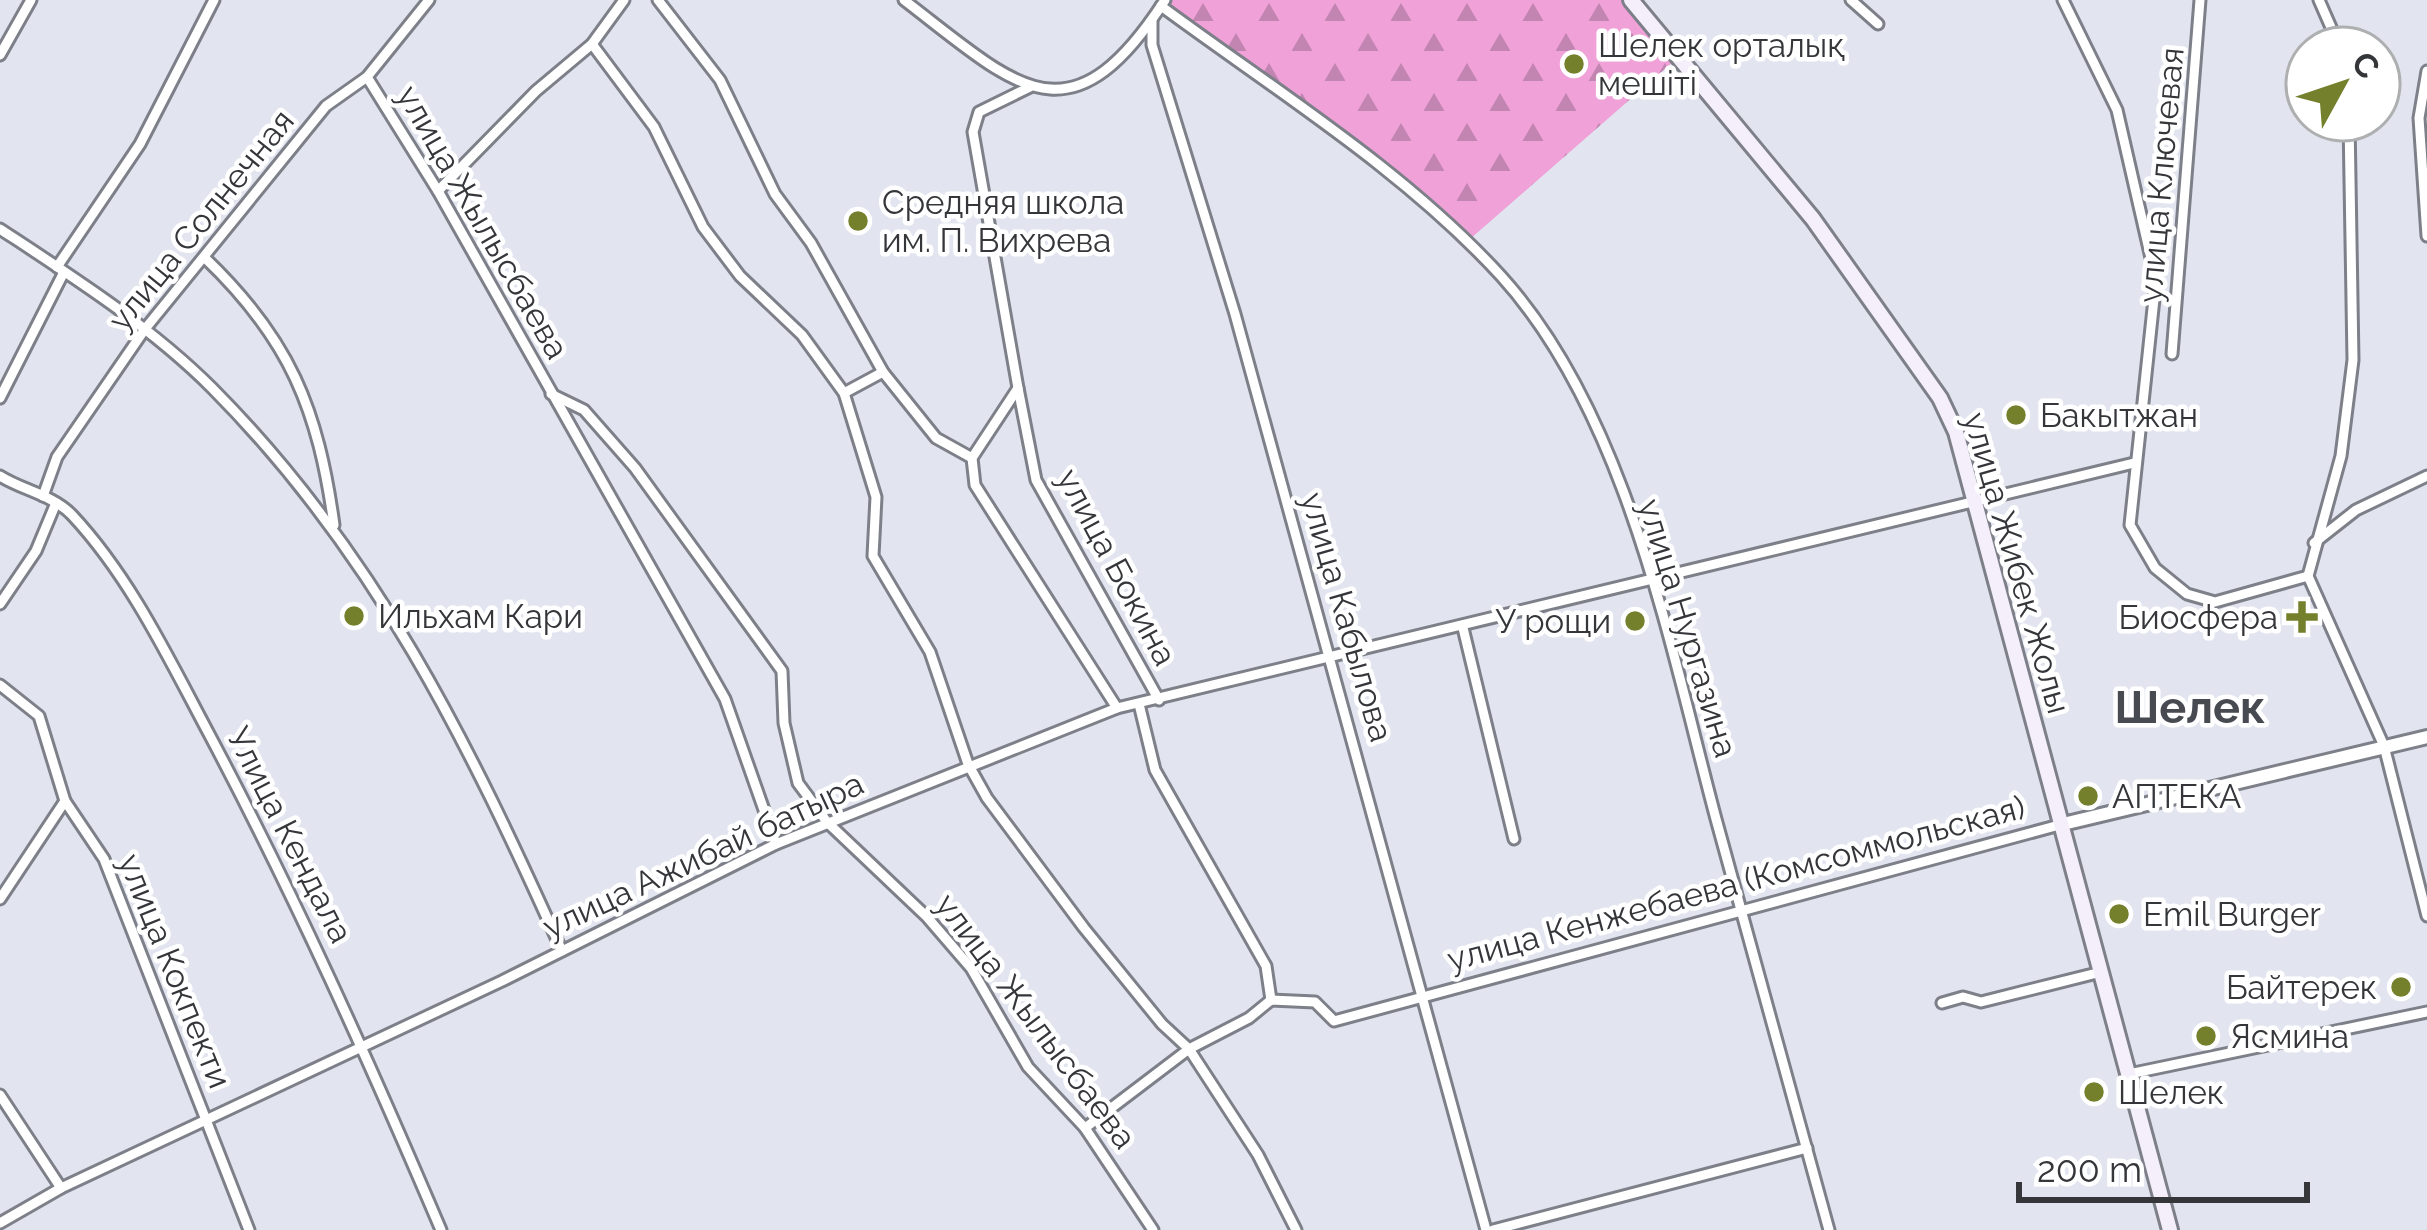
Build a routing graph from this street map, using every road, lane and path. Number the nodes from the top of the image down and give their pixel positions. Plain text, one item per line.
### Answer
1 (31, 0) edge
2 (214, 0) edge
3 (429, 0) edge
4 (624, 0) edge
5 (658, 0) edge
6 (904, 0) edge
7 (1147, 0) edge
8 (1631, 0) edge
9 (1851, 0) edge
10 (2063, 0) edge
11 (2200, 0) edge
12 (1159, 9) edge
13 (1878, 24) dead end
14 (592, 44) junction
15 (0, 55) edge
16 (2427, 71) edge
17 (367, 77) junction
18 (1030, 87) junction
19 (2350, 144) edge
20 (438, 191) junction
21 (0, 230) edge
22 (2427, 236) edge
23 (204, 257) junction
24 (61, 269) junction
25 (145, 329) junction
26 (2173, 354) dead end
27 (883, 372) junction
28 (1018, 388) junction
29 (844, 393) junction
30 (551, 394) junction
31 (0, 398) edge
32 (972, 458) junction
33 (2134, 463) junction
34 (0, 476) edge
35 (2427, 476) edge
36 (43, 496) junction
37 (1978, 501) junction
38 (56, 503) junction
39 (334, 525) junction
40 (2314, 543) junction
41 (2308, 576) junction
42 (1654, 582) junction
43 (0, 604) edge
44 (1463, 628) junction
45 (1329, 660) junction
46 (0, 685) edge
47 (1159, 700) junction
48 (1139, 704) junction
49 (1117, 708) junction
50 (2427, 737) edge
51 (2384, 746) junction
52 (968, 764) junction
53 (64, 801) junction
54 (827, 822) junction
55 (2062, 824) junction
56 (1514, 839) dead end
57 (776, 844) junction
58 (0, 899) edge
59 (1741, 909) junction
60 (2427, 916) edge
61 (562, 951) junction
62 (2101, 972) junction
63 (1424, 994) junction
64 (1271, 1000) junction
65 (1942, 1003) dead end
66 (2427, 1012) edge
67 (363, 1047) junction
68 (1189, 1048) junction
69 (2129, 1074) junction
70 (0, 1096) edge
71 (207, 1122) junction
72 (1085, 1128) junction
73 (1807, 1148) junction
74 (61, 1188) junction
75 (0, 1223) edge
76 (249, 1230) edge
77 (441, 1230) edge
78 (1153, 1230) edge
79 (1296, 1230) edge
80 (1490, 1230) edge
81 (1829, 1230) edge
82 (2170, 1230) edge

1 - 15 street
2 - 24 street
3 - 17 street, улица Солнечная
4 - 14 street
5 - 27 street
6 - 18 street
7 - 12 street, улица Нургазина
8 - 37 main road, улица Жибек Жолы
9 - 13 street
10 - 33 street
11 - 26 street, улица Ключевая
12 - 18 street
12 - 42 street, улица Нургазина
12 - 45 street, улица Кабылова
14 - 20 street
14 - 29 street
16 - 22 street
17 - 20 street, улица Жылысбаева
17 - 23 street, улица Солнечная
18 - 28 street, улица Бокина
19 - 40 street
20 - 30 street, улица Жылысбаева
21 - 24 street
23 - 25 street, улица Солнечная
23 - 39 street
24 - 25 street
24 - 31 street
25 - 36 street, улица Солнечная
25 - 39 street
27 - 29 street
27 - 32 street
28 - 32 street
28 - 47 street, улица Бокина
29 - 52 street
30 - 54 street, улица Жылысбаева
30 - 57 street, улица Жылысбаева
32 - 49 street, улица Бокина
33 - 37 street, улица Ажибай батыра
33 - 41 street
34 - 36 street, Улица Кендала
35 - 40 street
36 - 38 street, Улица Кендала
37 - 42 street, улица Ажибай батыра
37 - 55 main road, улица Жибек Жолы
38 - 43 street
38 - 67 street, Улица Кендала
39 - 61 street
40 - 41 street
41 - 51 street
42 - 44 street, улица Ажибай батыра
42 - 59 street, улица Нургазина
44 - 45 street, улица Ажибай батыра
44 - 56 street
45 - 47 street, улица Ажибай батыра
45 - 63 street, улица Кабылова
46 - 53 street, улица Кокпекти
47 - 48 street, улица Ажибай батыра
48 - 49 street, улица Ажибай батыра
48 - 64 street, улица Бокина
49 - 52 street, улица Ажибай батыра
50 - 51 street
51 - 55 street
51 - 60 street
52 - 54 street, улица Ажибай батыра
52 - 68 street
53 - 58 street
53 - 71 street, улица Кокпекти
54 - 57 street, улица Ажибай батыра
54 - 72 street, улица Жылысбаева
55 - 59 street, улица Кенжебаева (Комсоммольская)
55 - 62 main road, улица Жибек Жолы
57 - 61 street, улица Ажибай батыра
59 - 63 street, улица Кенжебаева (Комсоммольская)
59 - 73 street, улица Нургазина
61 - 67 street, улица Ажибай батыра
62 - 65 street
62 - 69 main road, улица Жибек Жолы
63 - 64 street, улица Кенжебаева (Комсоммольская)
63 - 80 street, улица Кабылова
64 - 68 street
66 - 69 street
67 - 71 street, улица Ажибай батыра
67 - 77 street, Улица Кендала
68 - 72 street
68 - 79 street
69 - 82 main road, улица Жибек Жолы
70 - 74 street
71 - 74 street, улица Ажибай батыра
71 - 76 street, улица Кокпекти
72 - 78 street, улица Жылысбаева
73 - 80 street
73 - 81 street, улица Нургазина
74 - 75 street, улица Ажибай батыра

